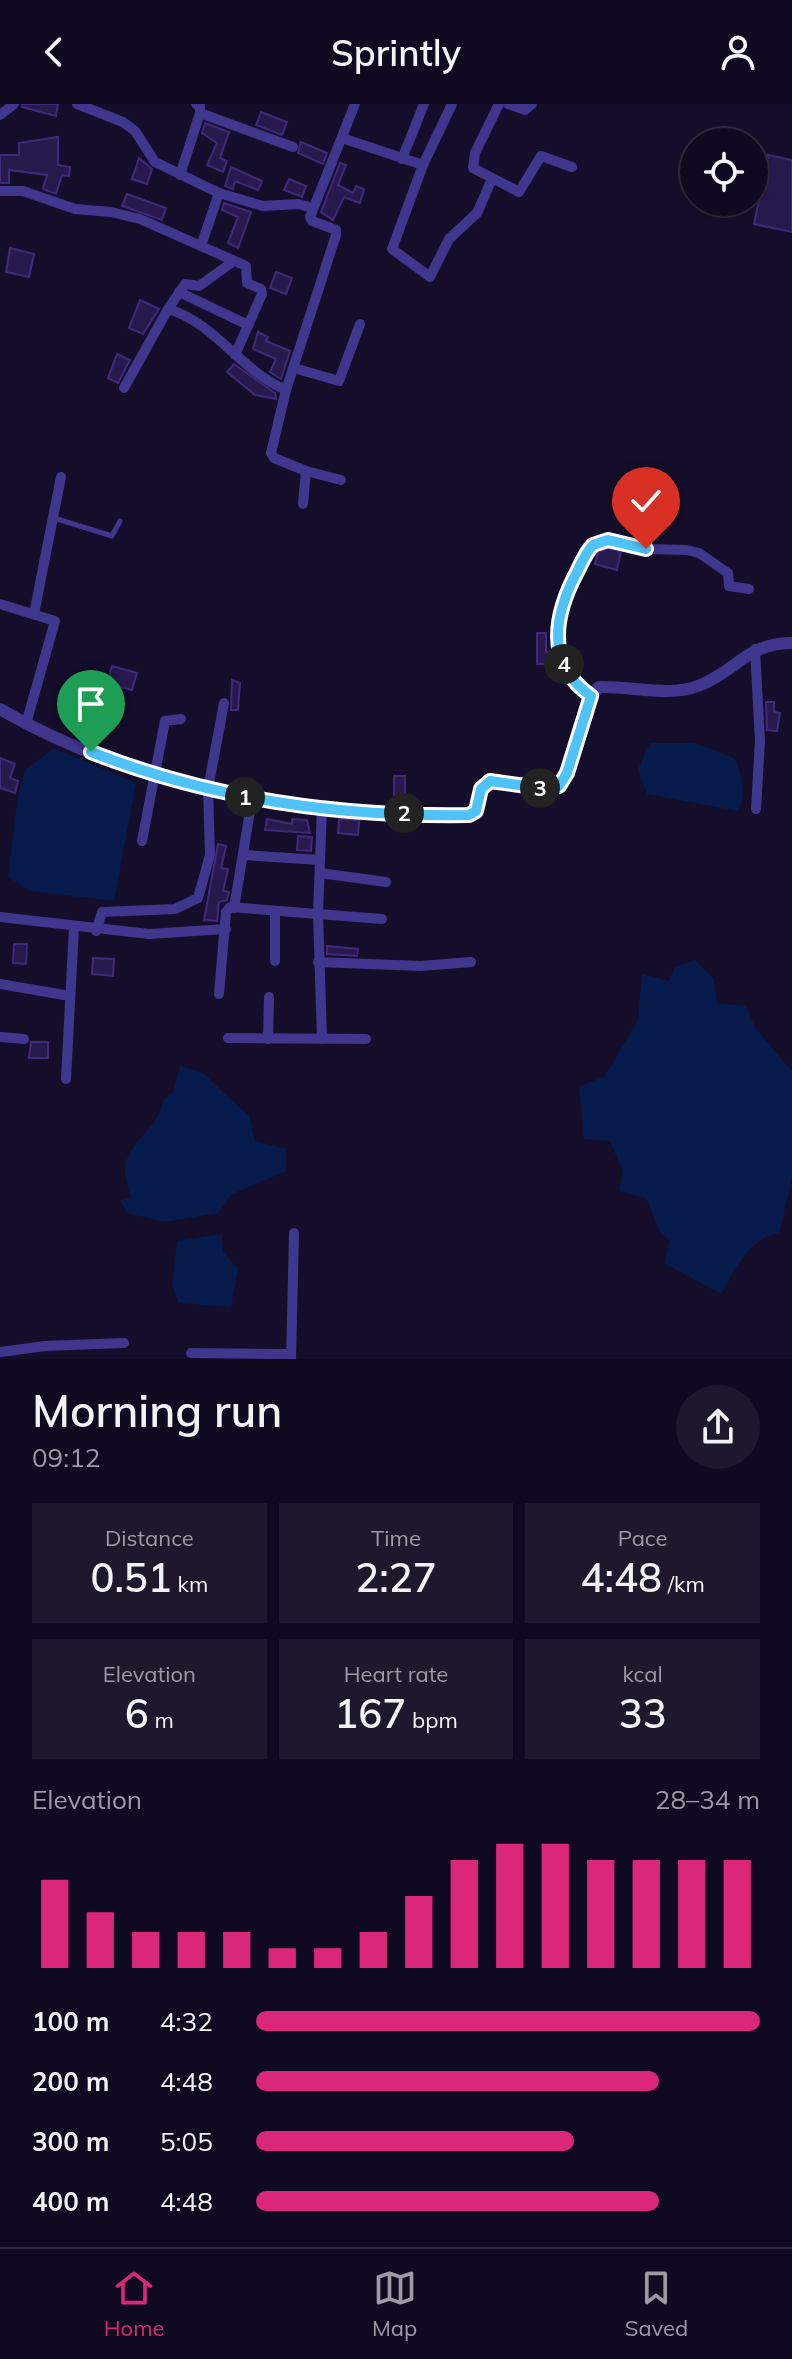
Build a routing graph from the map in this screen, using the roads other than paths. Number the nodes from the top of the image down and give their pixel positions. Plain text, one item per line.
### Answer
1 (14, 104) edge
2 (77, 104) edge
3 (355, 104) edge
4 (424, 104) edge
5 (452, 104) edge
6 (499, 104) edge
7 (508, 104) edge
8 (532, 104) edge
9 (198, 108) edge
10 (0, 115) edge
11 (342, 138) junction
12 (293, 147) dead end
13 (402, 159) junction
14 (423, 165) junction
15 (572, 167) dead end
16 (180, 175) junction
17 (492, 179) junction
18 (0, 191) edge
19 (219, 193) junction
20 (313, 208) junction
21 (201, 246) junction
22 (234, 261) junction
23 (179, 292) junction
24 (168, 309) junction
25 (360, 324) dead end
26 (248, 325) junction
27 (235, 355) junction
28 (294, 368) junction
29 (124, 388) dead end
30 (286, 390) junction
31 (306, 471) junction
32 (61, 477) dead end
33 (341, 480) dead end
34 (303, 504) dead end
35 (53, 518) junction
36 (120, 521) dead end
37 (749, 589) dead end
38 (0, 604) edge
39 (34, 614) junction
40 (792, 643) edge
41 (755, 649) junction
42 (591, 696) junction
43 (224, 703) dead end
44 (0, 709) edge
45 (181, 719) dead end
46 (26, 724) junction
47 (154, 774) junction
48 (208, 789) junction
49 (252, 799) junction
50 (322, 807) junction
51 (756, 809) dead end
52 (142, 841) dead end
53 (243, 855) junction
54 (320, 860) junction
55 (320, 873) junction
56 (386, 882) dead end
57 (234, 908) junction
58 (275, 911) junction
59 (318, 914) junction
60 (0, 917) edge
61 (382, 919) dead end
62 (74, 927) junction
63 (226, 929) junction
64 (96, 931) junction
65 (275, 961) dead end
66 (318, 962) junction
67 (471, 962) dead end
68 (0, 984) edge
69 (219, 994) dead end
70 (70, 996) junction
71 (269, 997) dead end
72 (0, 1037) edge
73 (228, 1038) dead end
74 (24, 1039) dead end
75 (268, 1039) junction
76 (322, 1039) junction
77 (366, 1039) dead end
78 (66, 1079) dead end
79 (294, 1233) dead end
80 (124, 1343) dead end
81 (0, 1352) edge
82 (191, 1353) dead end
83 (291, 1356) edge

1 - 10 street
2 - 16 street
3 - 11 street
4 - 13 street
5 - 14 street
6 - 17 street
7 - 8 street
9 - 12 street
9 - 16 street
11 - 13 street
11 - 20 street
13 - 14 street
14 - 17 street
15 - 17 street
16 - 19 street
18 - 21 street
19 - 20 street
19 - 21 street
20 - 28 street
21 - 22 street
22 - 23 street
22 - 26 street
23 - 24 street
23 - 26 street
24 - 27 street
24 - 29 street
25 - 28 street
26 - 27 street
27 - 30 street
28 - 30 street
30 - 31 street
31 - 33 street
31 - 34 street
32 - 35 street
35 - 36 lane
35 - 39 street
37 - 42 street
38 - 39 street
39 - 46 street
40 - 41 street
41 - 42 street
41 - 51 street
42 - 50 street
43 - 48 street
44 - 46 street
45 - 47 street
46 - 47 street
47 - 48 street
47 - 52 street
48 - 49 street
48 - 64 street
49 - 50 street
49 - 53 street
50 - 54 street
53 - 54 street
53 - 57 street
54 - 55 street
55 - 56 street
55 - 59 street
57 - 58 street
57 - 63 street
58 - 59 street
58 - 65 street
59 - 61 street
59 - 66 street
60 - 62 street
62 - 64 street
62 - 70 street
63 - 64 street
63 - 69 street
66 - 67 street
66 - 76 street
68 - 70 street
70 - 78 street
71 - 75 street
72 - 74 street
73 - 75 street
75 - 76 street
76 - 77 street
79 - 83 street
80 - 81 street
82 - 83 street

